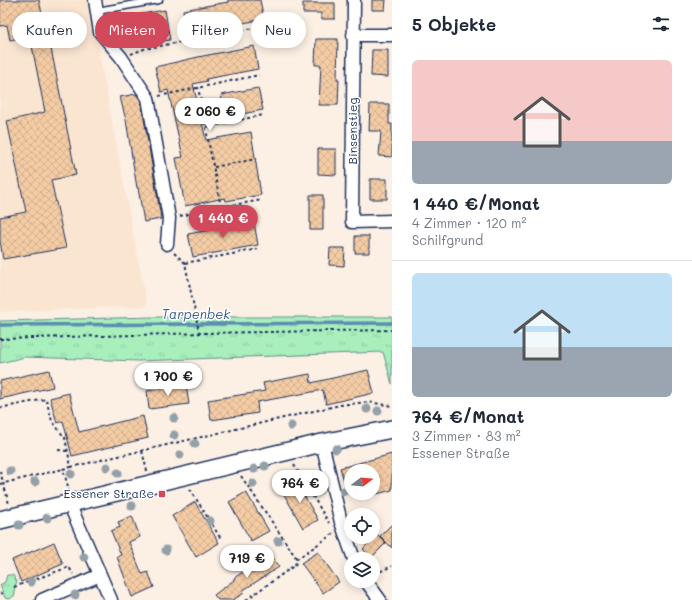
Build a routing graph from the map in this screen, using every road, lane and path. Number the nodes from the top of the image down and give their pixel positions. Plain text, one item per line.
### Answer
1 (158, 0) edge
2 (354, 0) edge
3 (96, 5) edge
4 (251, 28) edge
5 (392, 34) edge
6 (353, 35) junction
7 (121, 57) junction
8 (259, 75) dead end
9 (198, 87) junction
10 (148, 98) junction
11 (263, 115) dead end
12 (206, 127) junction
13 (256, 159) dead end
14 (214, 167) junction
15 (262, 200) dead end
16 (221, 207) junction
17 (170, 218) junction
18 (392, 221) edge
19 (167, 244) joint
20 (258, 249) dead end
21 (185, 263) junction
22 (392, 330) edge
23 (199, 333) junction
24 (0, 339) edge
25 (392, 406) edge
26 (0, 408) edge
27 (392, 429) edge
28 (322, 443) junction
29 (58, 450) dead end
30 (67, 451) junction
31 (142, 451) junction
32 (287, 452) junction
33 (233, 464) junction
34 (71, 467) junction
35 (63, 469) junction
36 (0, 471) edge
37 (182, 477) junction
38 (1, 484) edge
39 (151, 484) junction
40 (71, 503) junction
41 (6, 518) edge
42 (336, 526) junction
43 (220, 539) dead end
44 (350, 552) edge
45 (297, 559) junction
46 (392, 566) edge
47 (380, 571) edge
48 (100, 575) junction
49 (74, 577) dead end
50 (14, 587) dead end
51 (371, 588) edge
52 (42, 600) edge
53 (111, 600) edge
54 (246, 600) edge
55 (380, 600) edge

1 - 3 lane
2 - 6 street, Binsenstieg
3 - 7 street
4 - 7 path
5 - 6 street
6 - 18 street, Binsenstieg
7 - 10 street
8 - 9 path
9 - 10 path
9 - 12 path
10 - 17 street
11 - 12 path
12 - 14 path
13 - 14 path
14 - 16 path
15 - 16 path
16 - 17 path
17 - 19 street
19 - 21 path
20 - 21 path
21 - 23 path
22 - 23 path
23 - 24 path
25 - 31 path
26 - 30 path
27 - 28 street
28 - 32 street
28 - 42 street
29 - 30 path
30 - 34 path
31 - 34 path
31 - 39 path
32 - 33 street
32 - 42 path
33 - 37 street
33 - 45 path
34 - 35 path
35 - 38 path
35 - 40 path
36 - 38 path
37 - 39 street
37 - 43 path
38 - 41 path
39 - 40 street
40 - 41 street
40 - 48 street
42 - 44 street
42 - 45 path
45 - 54 path
46 - 47 path
48 - 52 street
48 - 53 street
49 - 50 path
51 - 55 street

